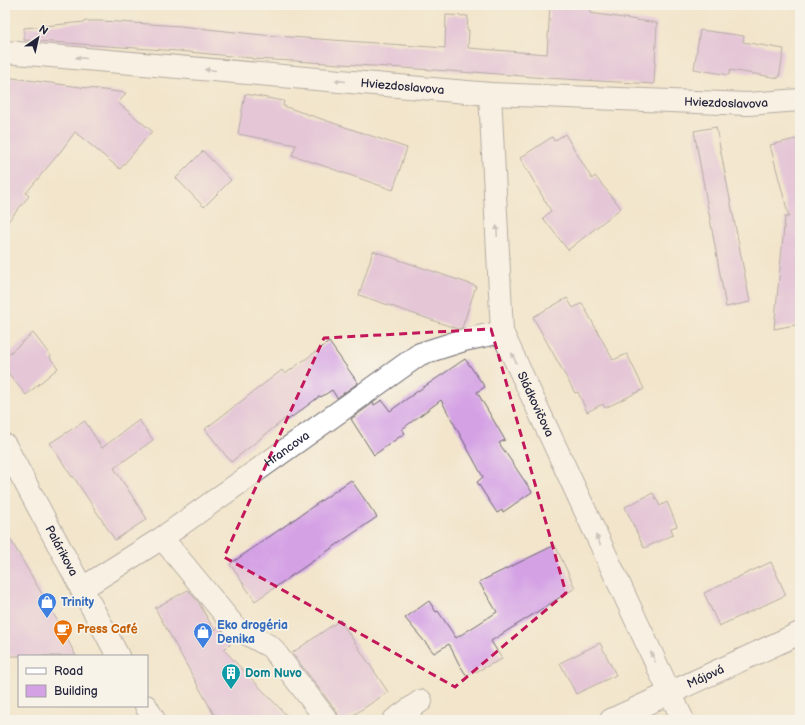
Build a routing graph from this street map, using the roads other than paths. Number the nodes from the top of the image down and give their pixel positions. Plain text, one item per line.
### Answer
1 (5, 52) edge
2 (490, 94) junction
3 (800, 100) edge
4 (502, 332) junction
5 (5, 445) edge
6 (162, 538) junction
7 (81, 589) junction
8 (800, 633) edge
9 (117, 655) edge
10 (670, 693) junction
11 (421, 701) dead end
12 (147, 707) edge
13 (154, 720) edge
14 (327, 720) edge
15 (394, 720) edge
16 (611, 720) edge
17 (683, 720) edge

2 -> 1 street, Hviezdoslavova
2 - 3 street, Hviezdoslavova
4 -> 2 street, Sládkovičova
4 - 6 street, Hrancova
10 -> 4 street, Sládkovičova
5 - 7 street, Palárikova
6 - 7 street, Hrancova
6 - 14 street
7 - 9 street, Palárikova
8 - 10 street, Májová
10 - 16 street, Májová
10 - 17 street, Sládkovičova
11 - 15 street
12 - 13 street

